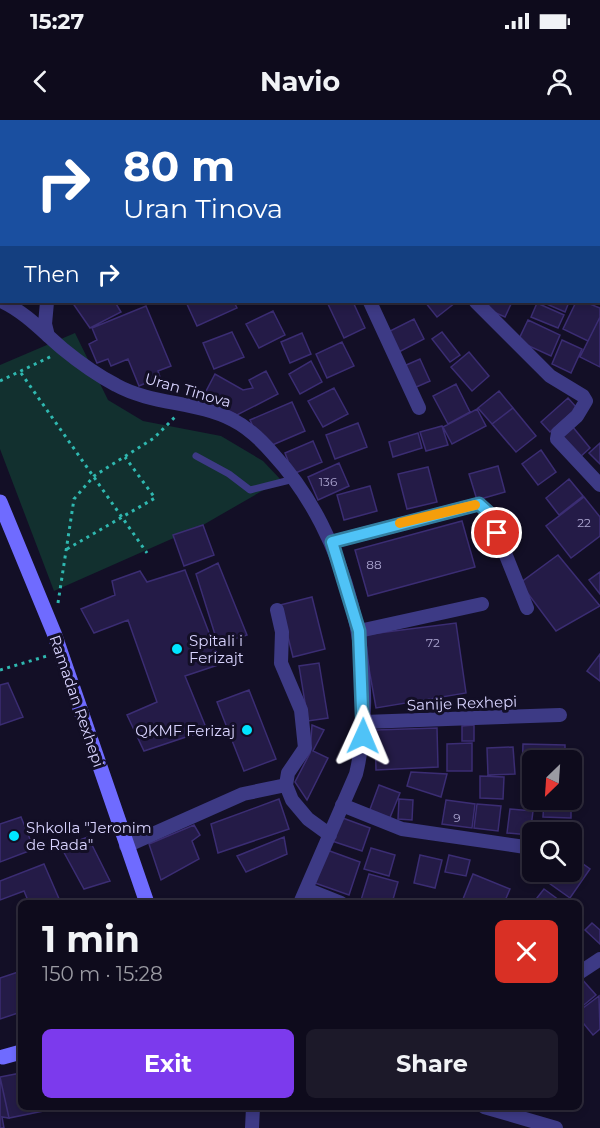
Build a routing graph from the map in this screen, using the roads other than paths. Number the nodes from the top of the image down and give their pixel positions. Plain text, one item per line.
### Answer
1 (4, 303) edge
2 (19, 303) edge
3 (47, 303) edge
4 (370, 303) edge
5 (477, 303) edge
6 (34, 323) junction
7 (48, 336) junction
8 (419, 408) dead end
9 (196, 456) dead end
10 (296, 479) junction
11 (600, 485) edge
12 (1, 507) edge
13 (332, 542) junction
14 (482, 604) dead end
15 (527, 608) dead end
16 (277, 610) dead end
17 (359, 631) junction
18 (560, 716) dead end
19 (364, 722) junction
20 (286, 785) junction
21 (342, 805) junction
22 (330, 835) junction
23 (126, 846) junction
24 (522, 847) edge
25 (306, 889) junction
26 (146, 900) edge
27 (301, 900) edge
28 (334, 900) edge
29 (600, 958) edge
30 (582, 971) edge
31 (18, 1053) edge
32 (3, 1057) dead end
33 (253, 1110) edge
34 (494, 1110) edge
35 (252, 1128) edge
36 (556, 1128) edge

1 - 6 street
2 - 6 street
3 - 7 street
4 - 8 street
5 - 11 street
6 - 7 street, Uran Tinova
7 - 10 street, Uran Tinova
9 - 10 lane
10 - 13 street, Uran Tinova
12 - 23 street, Ramadan Rexhepi
13 - 15 street
13 - 17 street, Uran Tinova
14 - 17 street
16 - 20 street
17 - 19 street, Uran Tinova
18 - 19 street, Sanije Rexhepi
19 - 21 street, Uran Tinova
20 - 22 street
20 - 23 street
21 - 22 street, Uran Tinova
21 - 24 street
22 - 25 street, Uran Tinova
23 - 26 street, Ramadan Rexhepi
25 - 27 street, Uran Tinova
25 - 28 street
29 - 30 street
31 - 32 street
33 - 35 street
34 - 36 street

